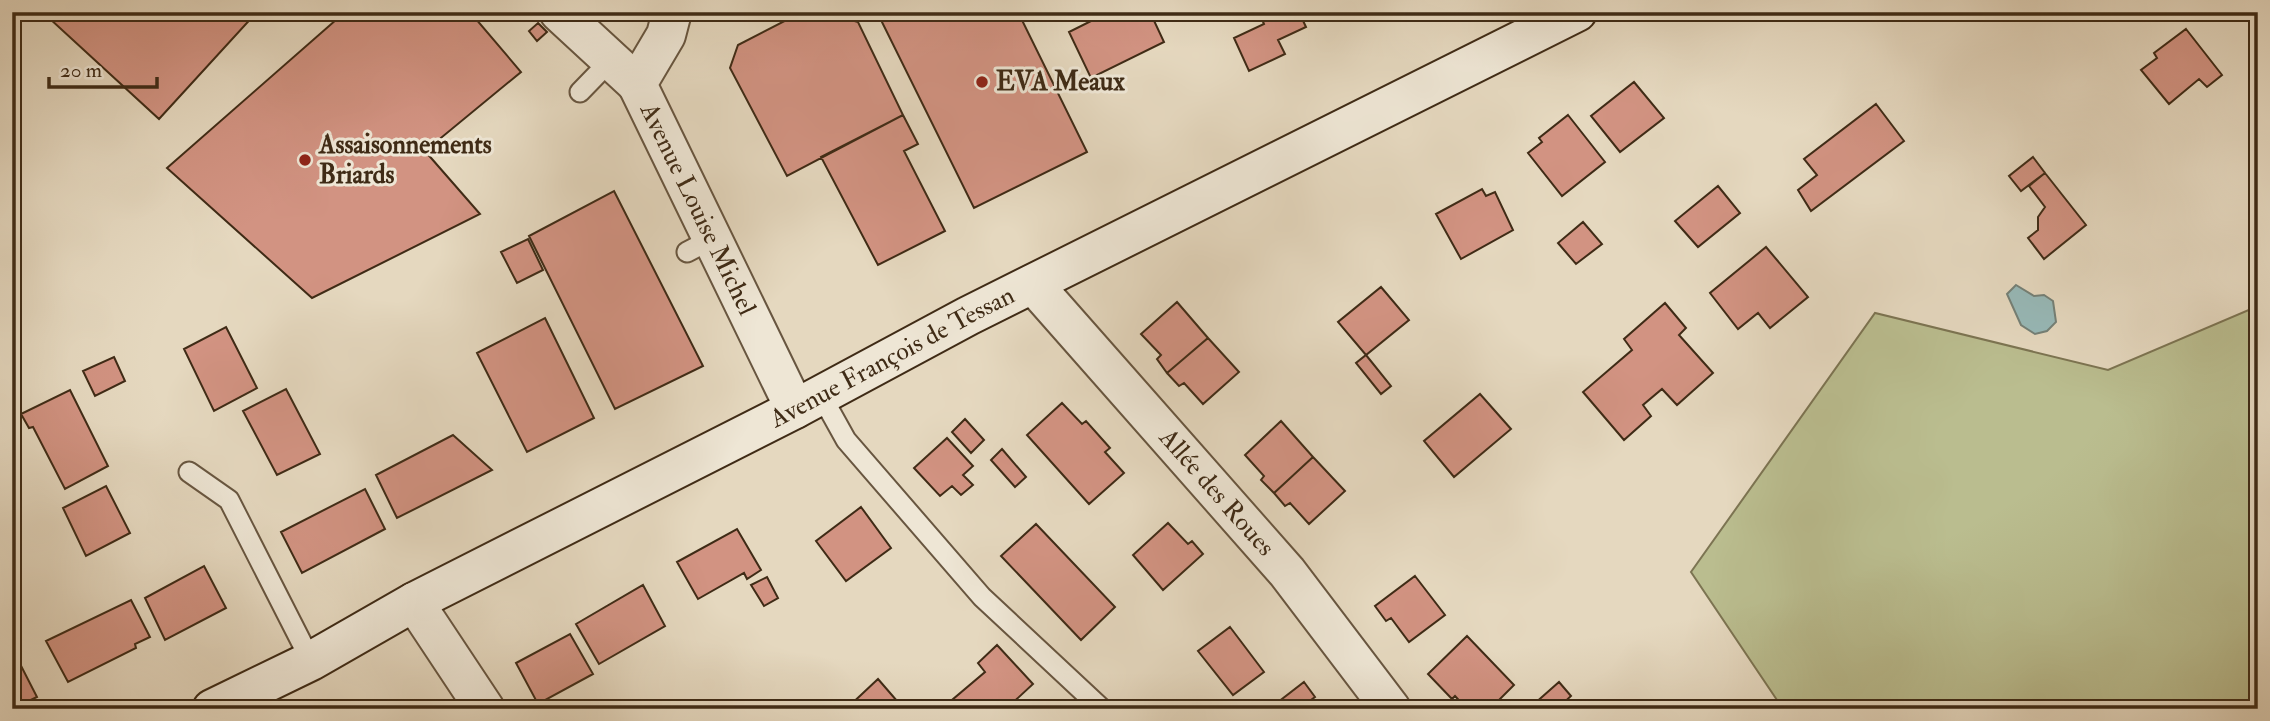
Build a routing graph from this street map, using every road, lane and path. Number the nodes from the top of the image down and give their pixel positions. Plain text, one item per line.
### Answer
1 (559, 12) edge
2 (672, 12) edge
3 (1577, 12) edge
4 (624, 72) junction
5 (580, 92) dead end
6 (1033, 284) junction
7 (808, 402) junction
8 (189, 472) dead end
9 (414, 602) junction
10 (310, 661) junction
11 (212, 709) edge
12 (485, 709) edge
13 (1102, 709) edge
14 (1391, 709) edge

1 - 4 street
2 - 4 street, Avenue Louise Michel
3 - 6 street, Avenue François de Tessan
4 - 5 lane
4 - 7 street, Avenue Louise Michel
6 - 7 street, Avenue François de Tessan
6 - 14 street, Allée des Roues
7 - 9 street, Avenue François de Tessan
7 - 13 lane
8 - 10 lane
9 - 10 street, Avenue François de Tessan
9 - 12 street
10 - 11 street, Avenue François de Tessan

